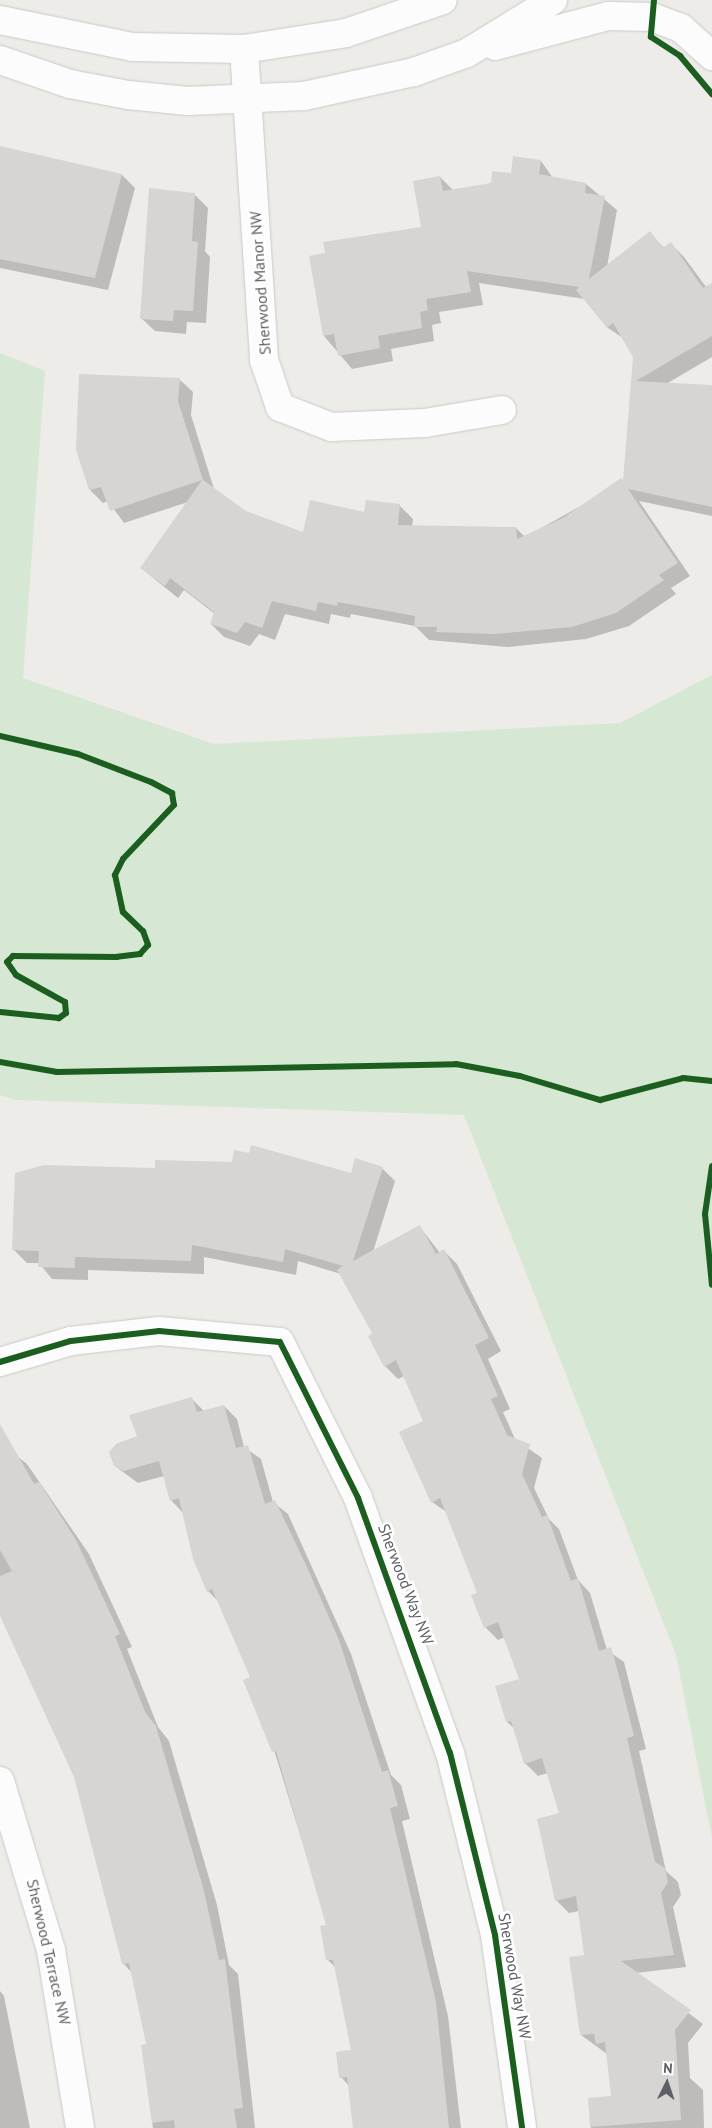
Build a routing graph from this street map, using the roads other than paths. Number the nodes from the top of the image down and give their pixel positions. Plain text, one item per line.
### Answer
1 (443, 0) edge
2 (553, 0) edge
3 (0, 20) edge
4 (244, 49) junction
5 (467, 53) junction
6 (712, 56) edge
7 (0, 60) edge
8 (247, 101) junction
9 (502, 410) dead end
10 (0, 1362) edge
11 (0, 1781) edge
12 (80, 2128) edge
13 (522, 2128) edge

1 - 4 street
2 - 5 street
3 - 4 street
4 - 8 street, Sherwood Manor NW
5 - 6 street
5 - 8 street
7 - 8 street
8 - 9 street, Sherwood Manor NW
10 - 13 street, Sherwood Way NW
11 - 12 street, Sherwood Terrace NW

